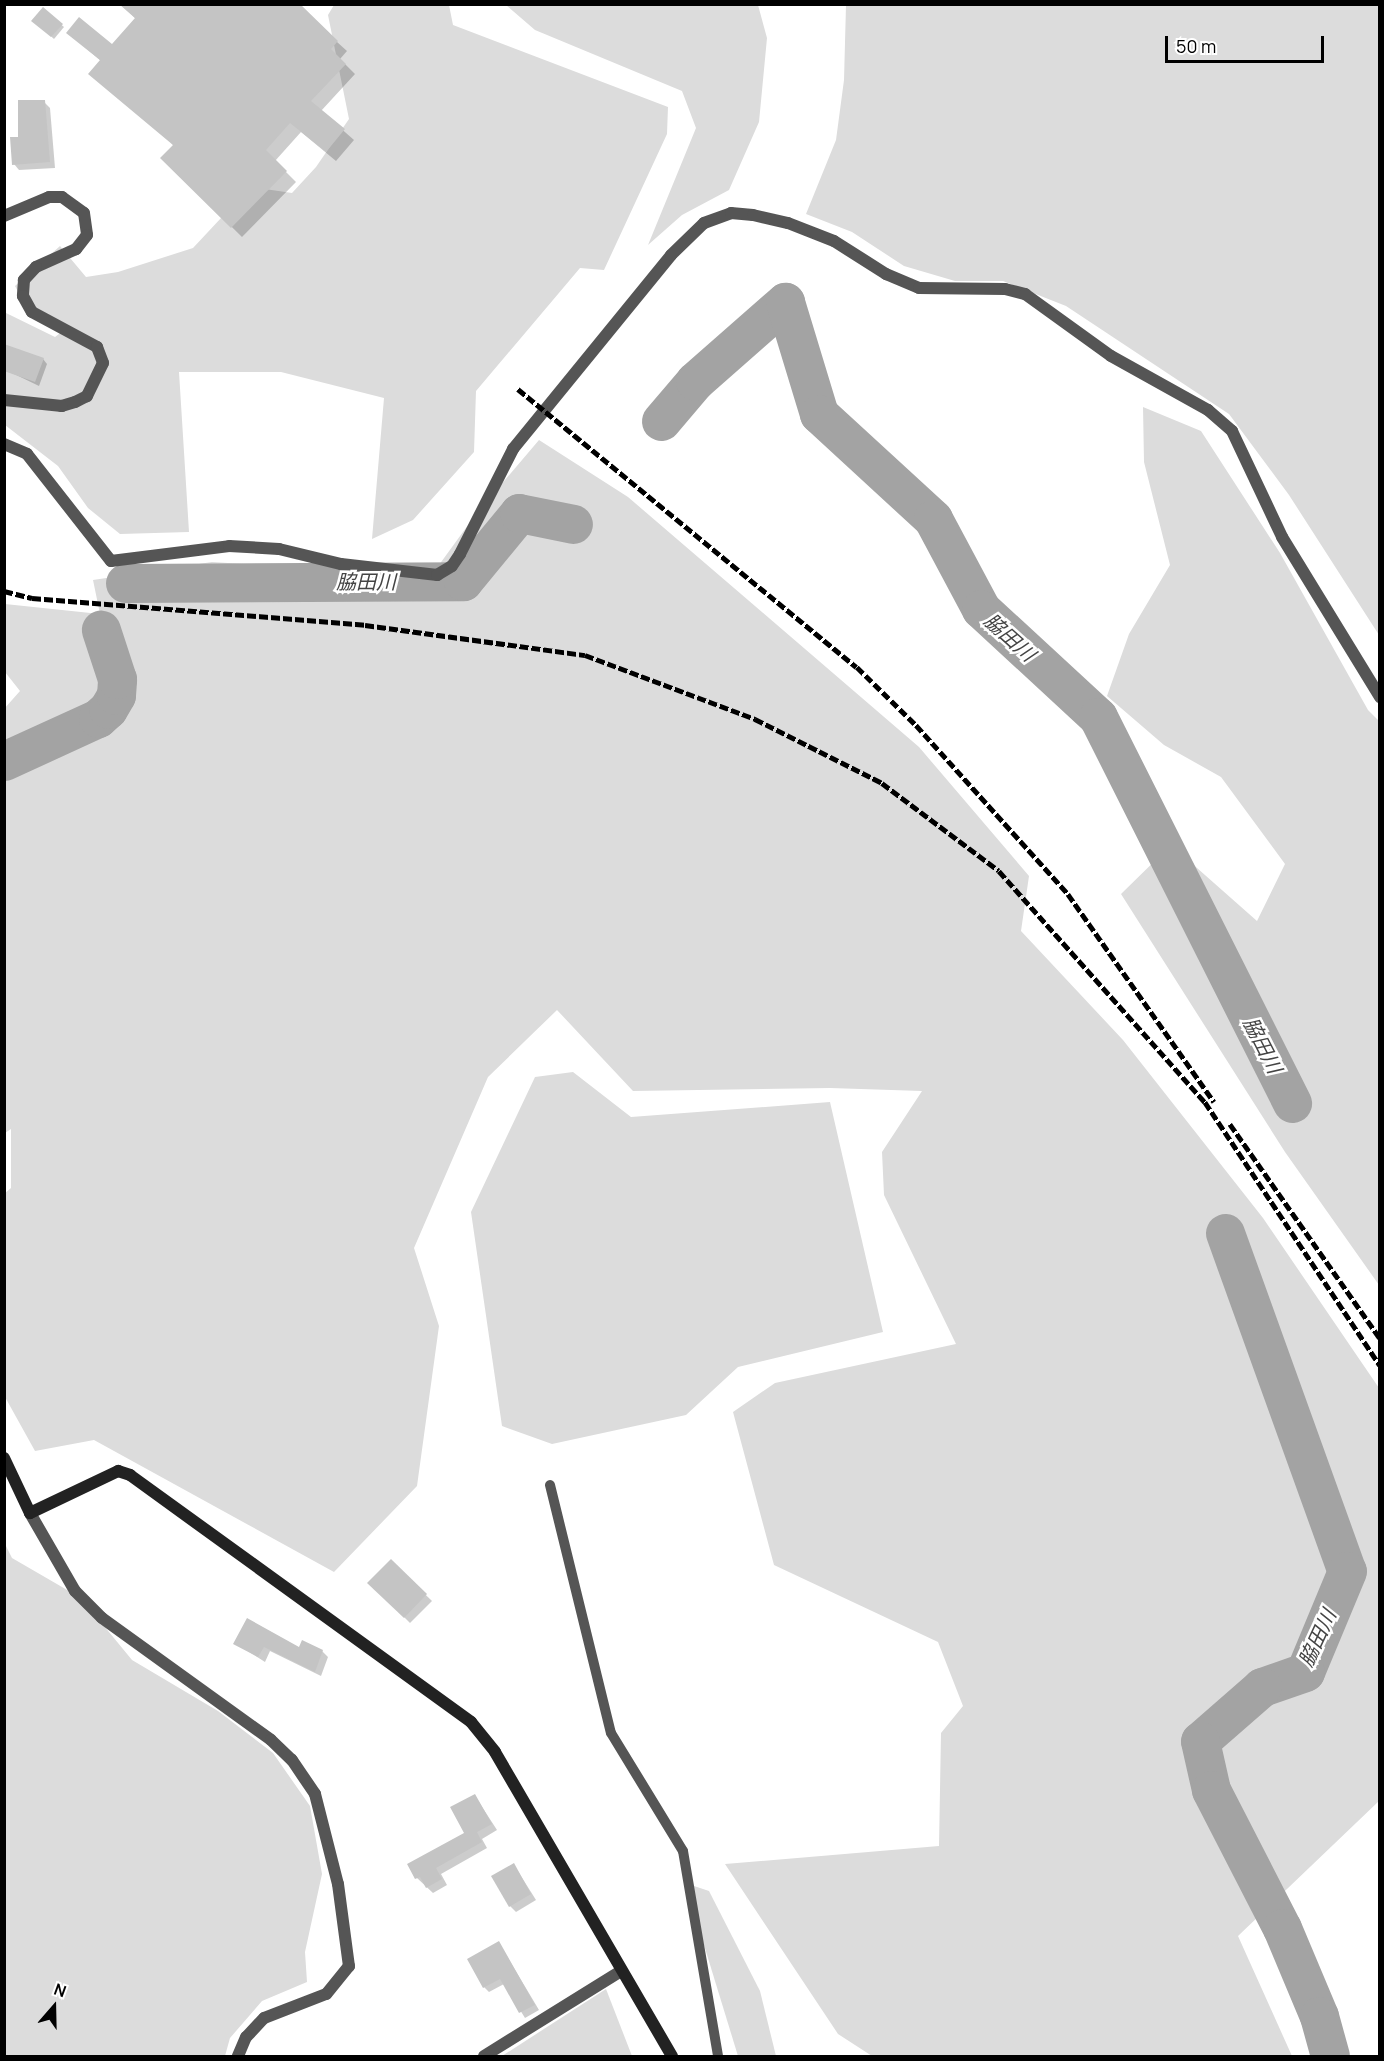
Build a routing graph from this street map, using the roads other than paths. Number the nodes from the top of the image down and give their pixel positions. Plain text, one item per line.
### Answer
1 (4, 216) edge
2 (4, 400) edge
3 (4, 444) edge
4 (1380, 698) edge
5 (4, 1458) edge
6 (550, 1485) dead end
7 (30, 1513) junction
8 (621, 1971) junction
9 (238, 2056) edge
10 (484, 2056) edge
11 (672, 2056) edge
12 (718, 2056) edge

1 - 2 street
3 - 4 street
5 - 7 street
6 - 12 lane
7 - 8 street
7 - 9 street
8 - 10 street
8 - 11 street

